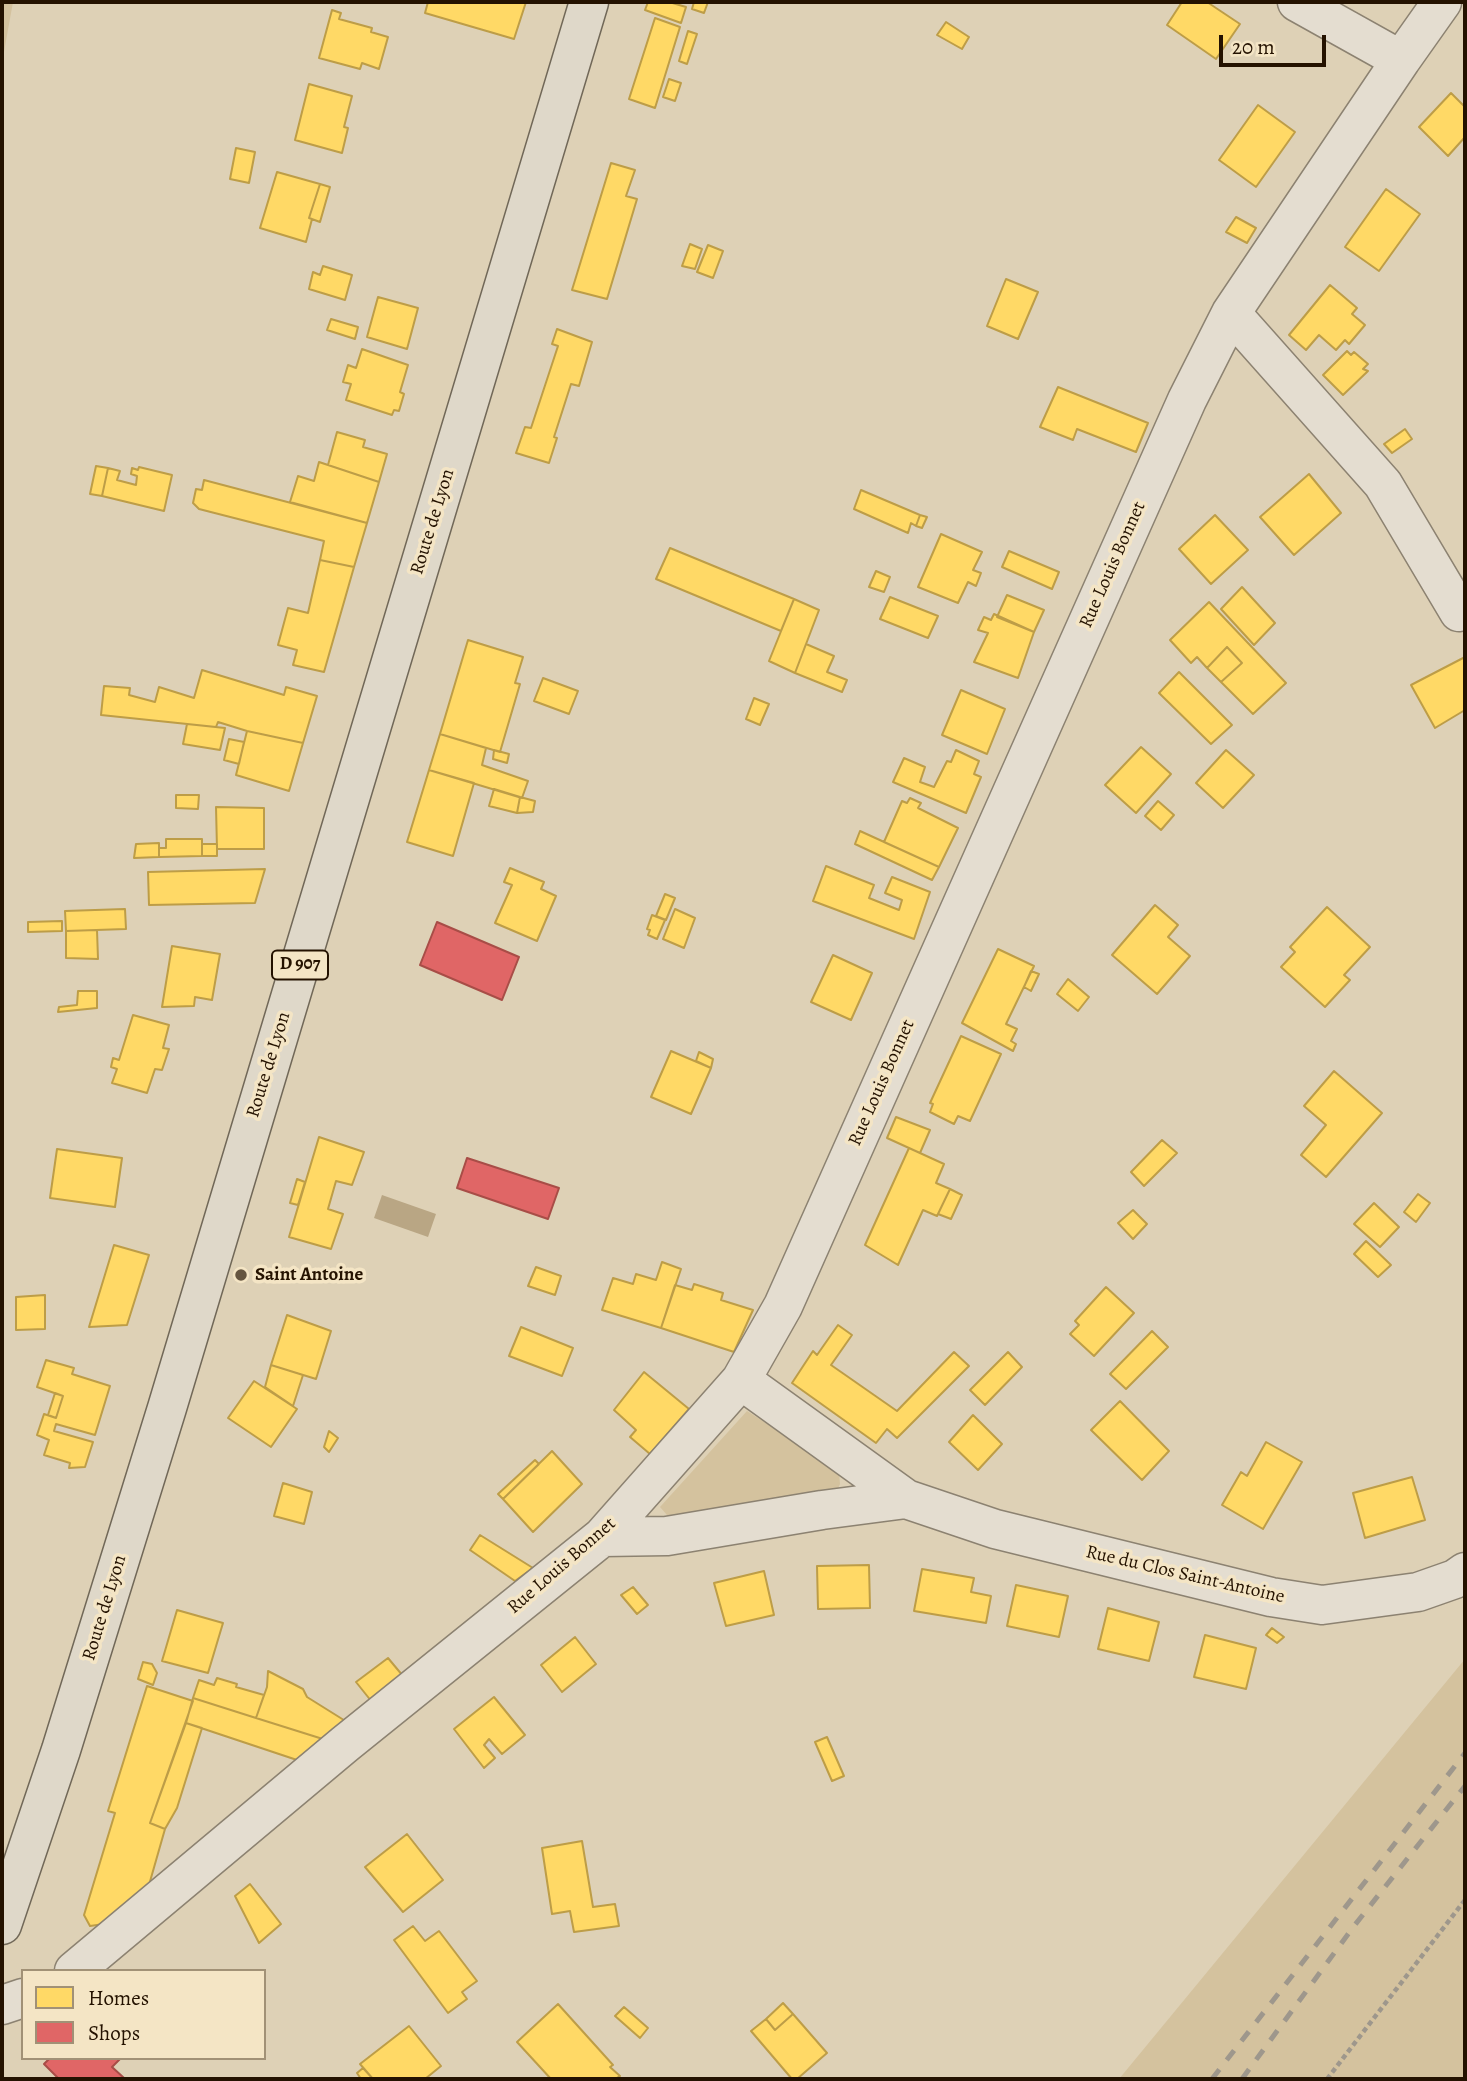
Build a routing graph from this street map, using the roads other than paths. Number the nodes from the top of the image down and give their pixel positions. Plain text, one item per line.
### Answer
1 (589, 2) edge
2 (1297, 2) edge
3 (1443, 2) edge
4 (1401, 60) junction
5 (1231, 313) junction
6 (1459, 612) dead end
7 (741, 1380) junction
8 (906, 1499) junction
9 (602, 1537) junction
10 (1465, 1572) edge
11 (2, 1925) edge
12 (76, 1969) edge
13 (21, 1999) edge
14 (2, 2005) edge

1 - 11 main road, Route de Lyon / D 907
2 - 4 street
3 - 4 street, Rue Louis Bonnet
4 - 5 street, Rue Louis Bonnet
5 - 6 street
5 - 7 street, Rue Louis Bonnet
7 - 8 street, Rue du Clos Saint-Antoine
7 - 9 street, Rue Louis Bonnet
8 - 9 street, Rue du Clos Saint-Antoine
8 - 10 street, Rue du Clos Saint-Antoine
9 - 12 street, Rue Louis Bonnet
13 - 14 street

